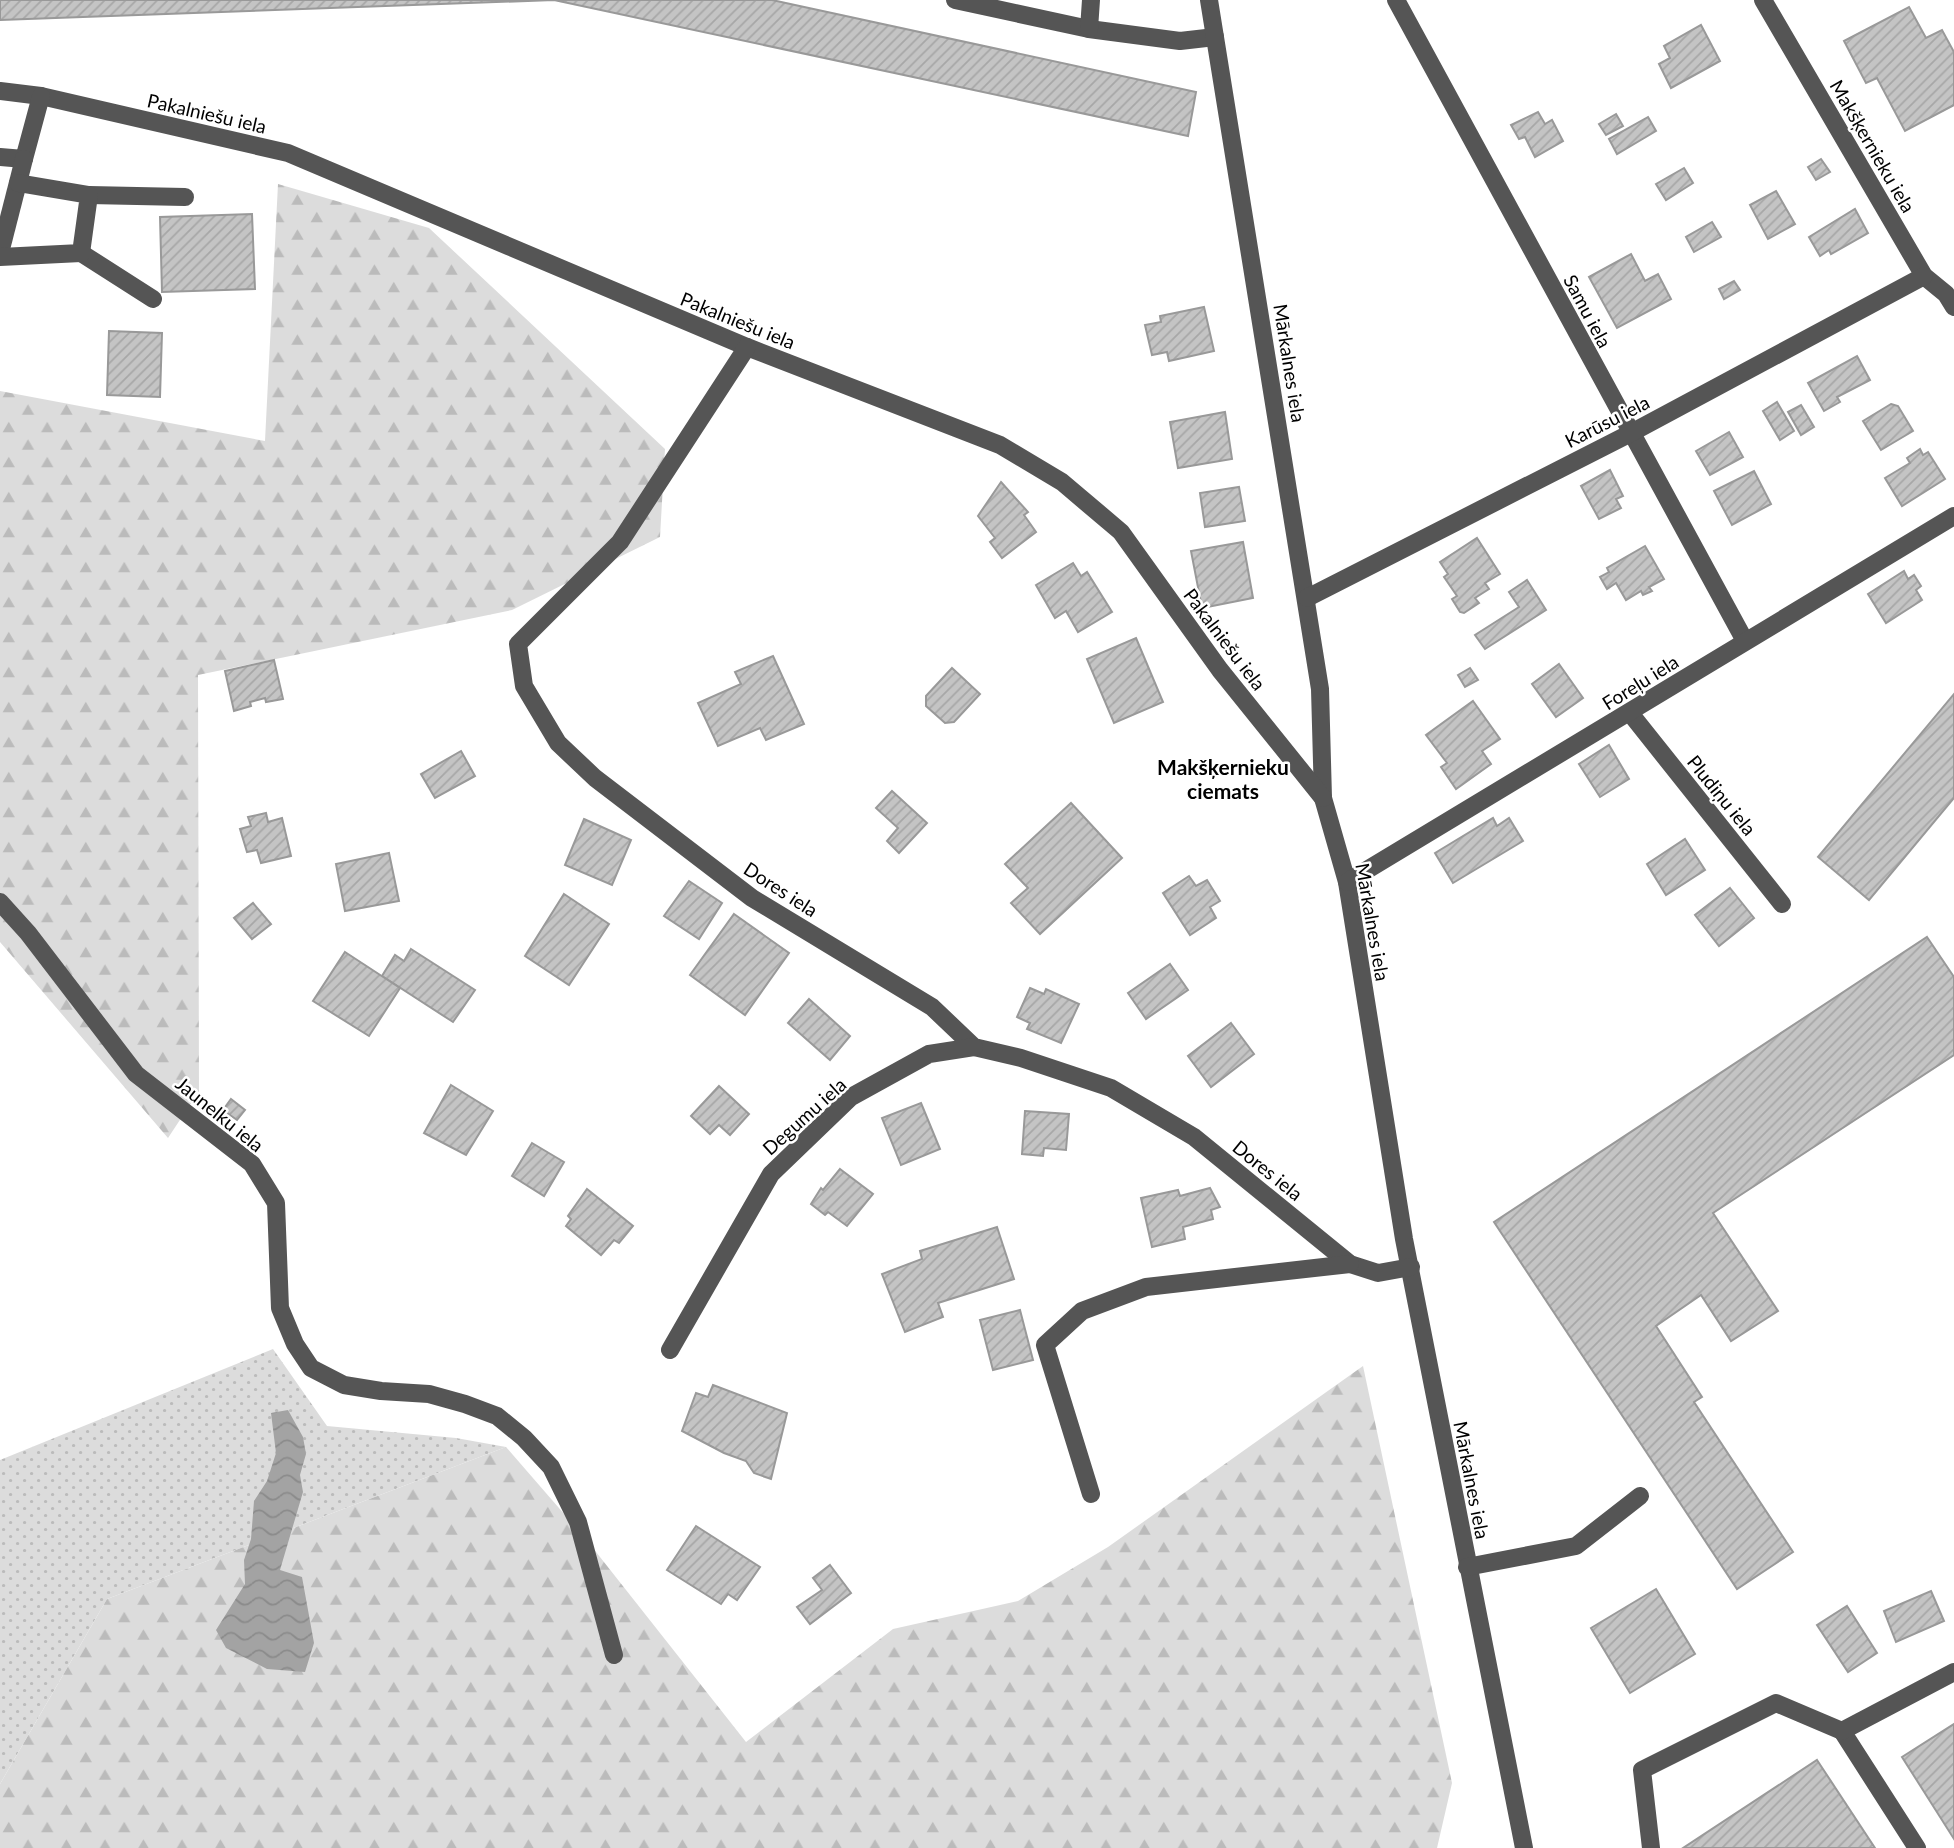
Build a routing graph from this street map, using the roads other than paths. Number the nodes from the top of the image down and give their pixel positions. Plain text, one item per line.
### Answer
1 (955, 0) edge
2 (1091, 0) edge
3 (1209, 0) edge
4 (1396, 0) edge
5 (1762, 0) edge
6 (1089, 29) junction
7 (1215, 37) junction
8 (0, 91) edge
9 (41, 96) junction
10 (0, 158) edge
11 (24, 159) junction
12 (18, 183) junction
13 (89, 195) junction
14 (185, 197) dead end
15 (81, 253) junction
16 (0, 255) edge
17 (1924, 276) junction
18 (153, 299) dead end
19 (1954, 307) edge
20 (747, 347) junction
21 (1631, 433) junction
22 (1954, 516) edge
23 (1307, 598) junction
24 (1745, 641) junction
25 (1630, 713) junction
26 (1323, 798) junction
27 (1347, 882) junction
28 (0, 902) edge
29 (1782, 904) dead end
30 (974, 1047) junction
31 (1350, 1264) junction
32 (1411, 1267) junction
33 (670, 1350) dead end
34 (1091, 1494) dead end
35 (1640, 1496) dead end
36 (1467, 1567) junction
37 (614, 1655) dead end
38 (1954, 1672) edge
39 (1842, 1731) junction
40 (1524, 1848) edge
41 (1651, 1848) edge
42 (1917, 1848) edge

1 - 6 street
2 - 6 street
3 - 7 street, Mārkalnes iela
4 - 21 street, Samu iela
5 - 17 street, Makšķernieku iela
6 - 7 street
7 - 23 street, Mārkalnes iela
8 - 9 street, Pakalniešu iela
9 - 11 street
9 - 20 street, Pakalniešu iela
10 - 11 street
11 - 12 street
12 - 13 street
12 - 16 street
13 - 14 street
13 - 15 street
15 - 16 street
15 - 18 street
17 - 19 street, Makšķernieku iela
17 - 21 street, Karūsu iela
20 - 26 street, Pakalniešu iela
20 - 30 street, Dores iela
21 - 23 street, Karūsu iela
21 - 24 street, Samu iela
22 - 24 street, Foreļu iela
23 - 26 street, Mārkalnes iela
24 - 25 street, Foreļu iela
25 - 27 street, Foreļu iela
25 - 29 street, Pludiņu iela
26 - 27 street, Mārkalnes iela
27 - 32 street, Mārkalnes iela
28 - 37 street, Jaunelku iela
30 - 31 street, Dores iela
30 - 33 street, Degumu iela
31 - 32 street, Dores iela
31 - 34 street
32 - 36 street, Mārkalnes iela
35 - 36 street
36 - 40 street, Mārkalnes iela
38 - 39 street
39 - 41 street
39 - 42 street

